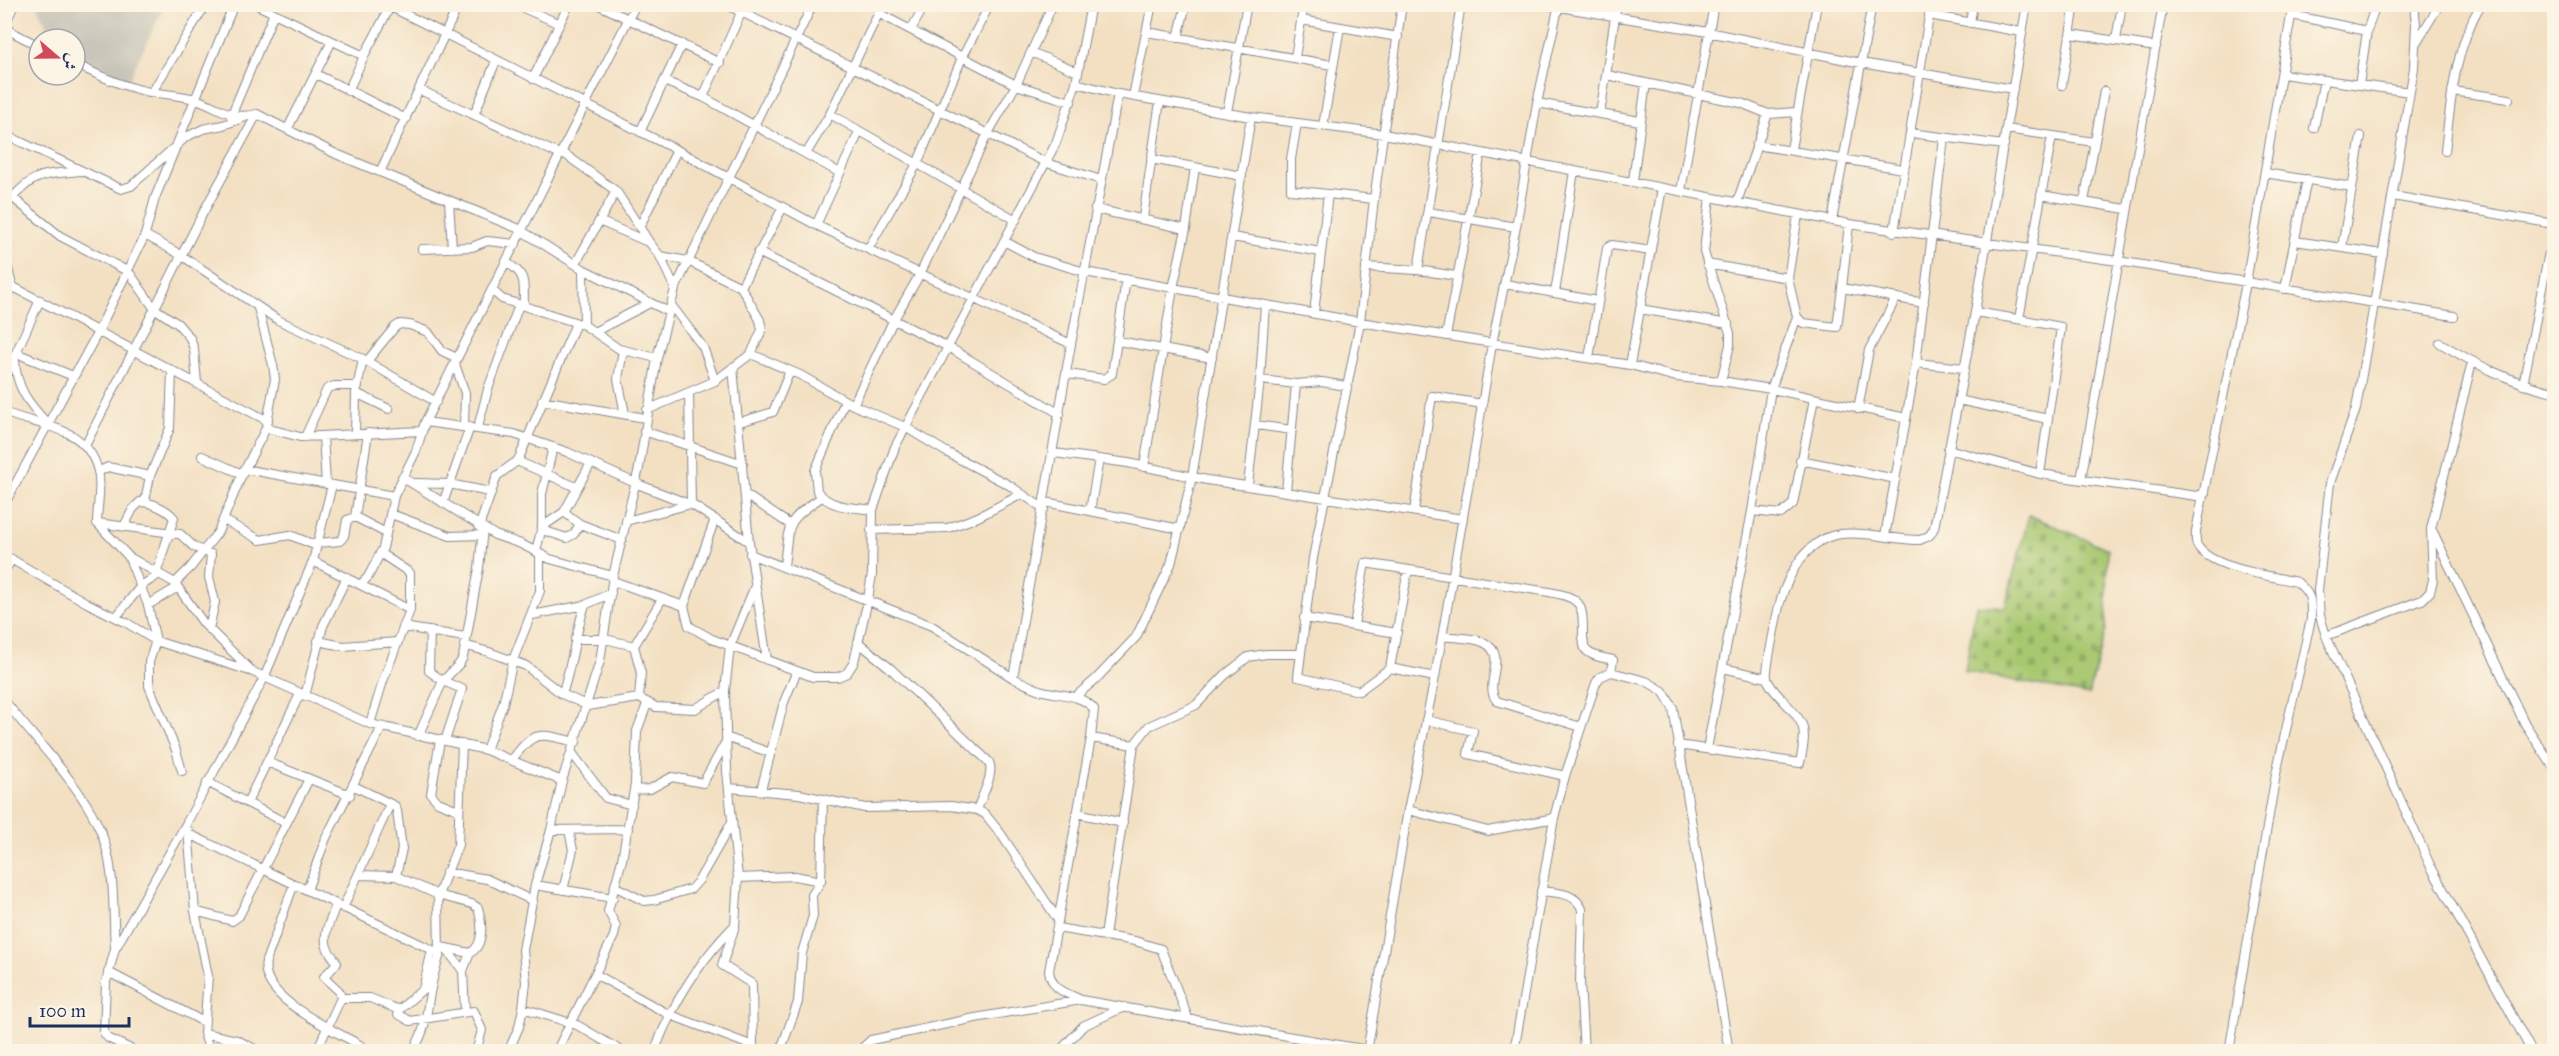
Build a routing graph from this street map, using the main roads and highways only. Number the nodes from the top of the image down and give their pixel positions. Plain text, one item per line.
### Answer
1 (12, 4) edge
2 (4, 23) edge

1 - 2 highway

